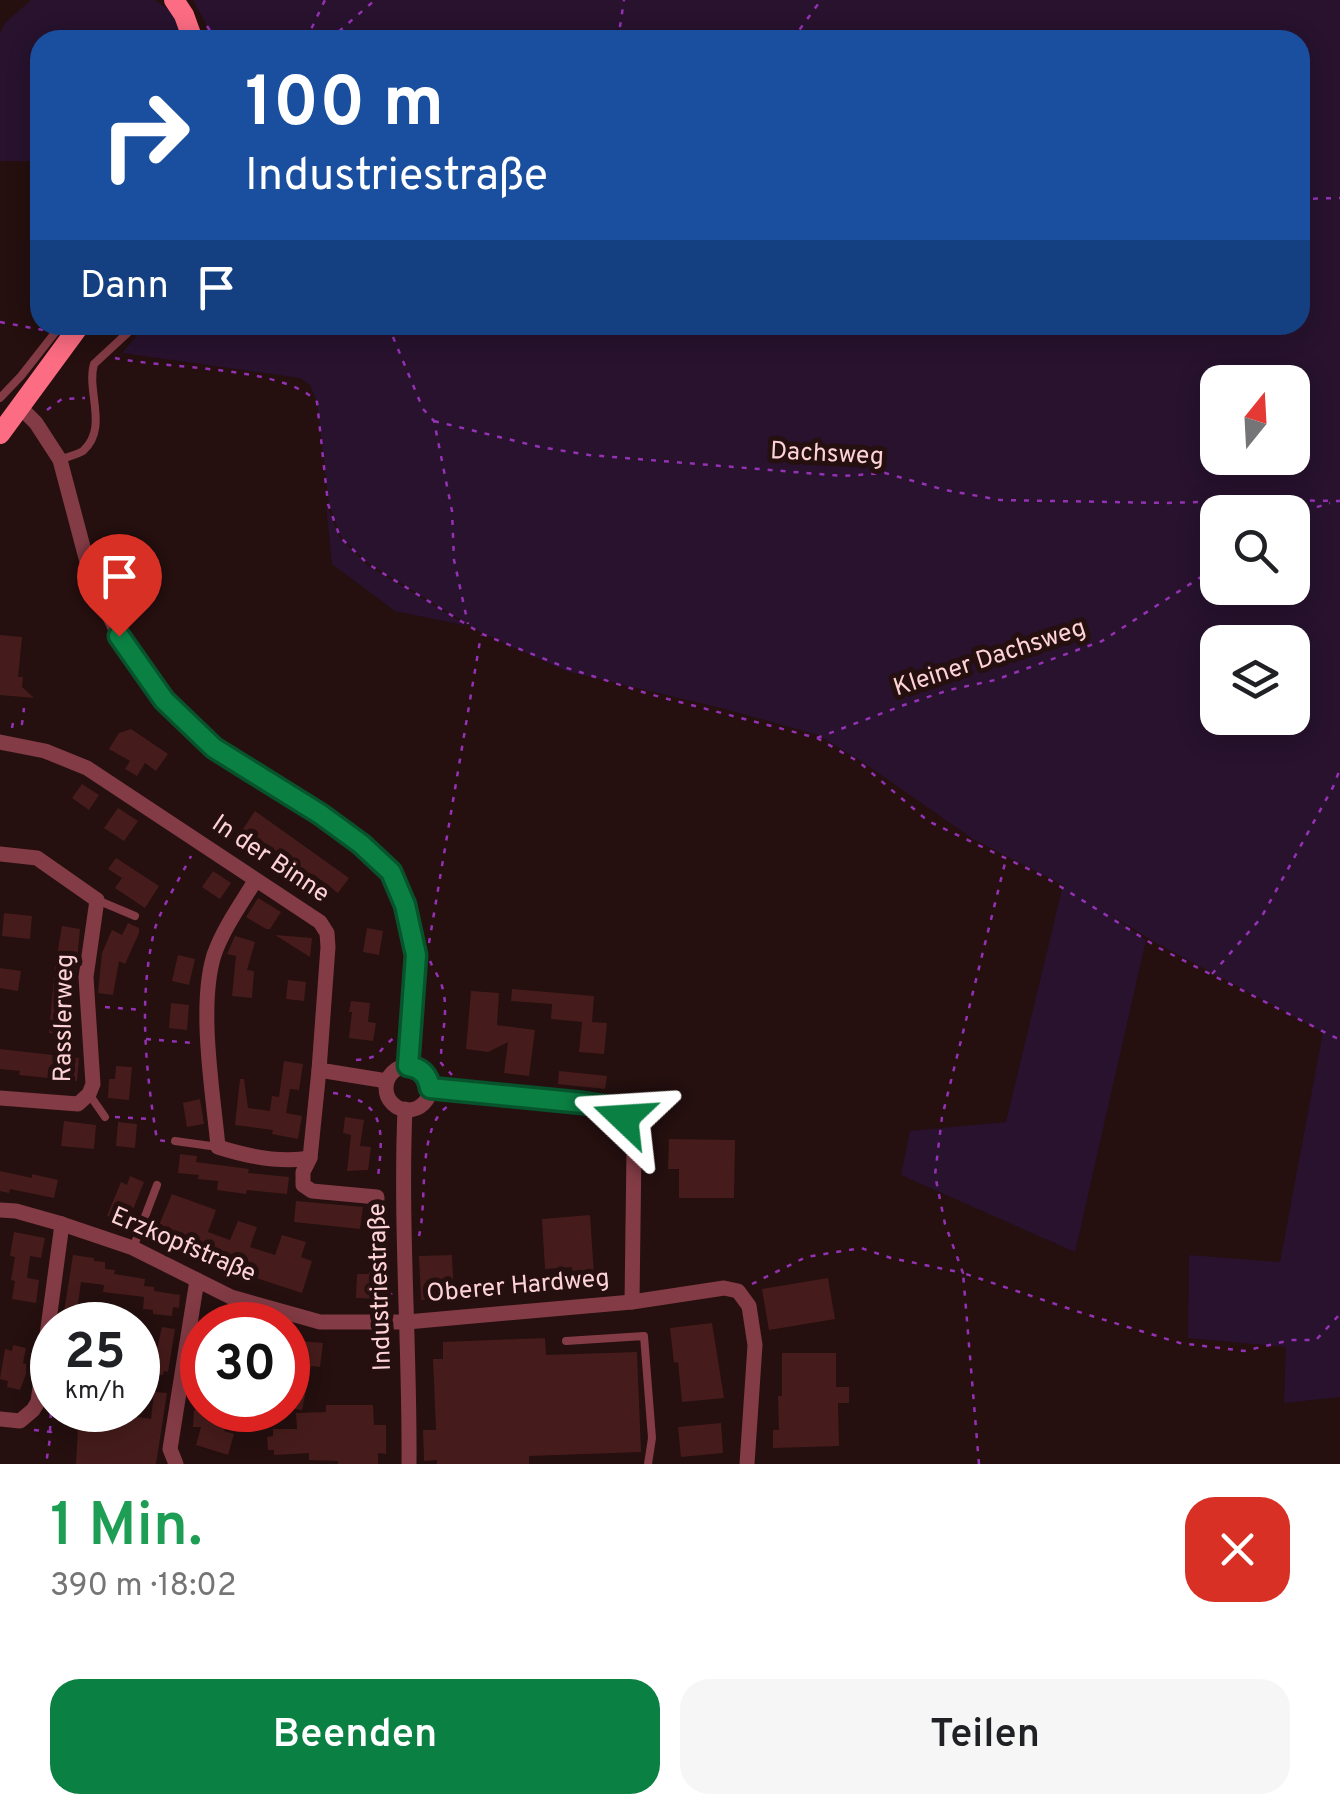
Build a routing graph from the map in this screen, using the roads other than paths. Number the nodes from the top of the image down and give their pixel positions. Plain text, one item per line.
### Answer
1 (174, 0) edge
2 (190, 30) edge
3 (54, 335) edge
4 (71, 335) edge
5 (125, 335) edge
6 (10, 403) edge
7 (0, 434) edge
8 (60, 460) junction
9 (3, 745) edge
10 (0, 854) edge
11 (255, 880) junction
12 (97, 900) junction
13 (135, 916) dead end
14 (408, 1066) junction
15 (320, 1070) junction
16 (387, 1081) junction
17 (430, 1088) junction
18 (89, 1094) junction
19 (0, 1098) edge
20 (406, 1109) junction
21 (105, 1116) road end
22 (176, 1141) dead end
23 (218, 1147) junction
24 (310, 1158) junction
25 (378, 1177) road end
26 (156, 1185) dead end
27 (377, 1196) junction
28 (0, 1210) edge
29 (378, 1218) road end
30 (62, 1224) junction
31 (133, 1248) junction
32 (197, 1280) junction
33 (632, 1302) junction
34 (407, 1322) junction
35 (566, 1341) dead end
36 (0, 1419) edge
37 (176, 1464) edge
38 (409, 1464) edge
39 (648, 1464) edge
40 (747, 1464) edge

1 - 2 main road
3 - 6 lane
4 - 6 main road
5 - 8 lane
6 - 7 main road
6 - 8 street
8 - 14 street
9 - 11 street, In der Binne
10 - 12 street
11 - 15 street, In der Binne
11 - 23 street
12 - 13 lane
12 - 18 street, Rasslerweg
14 - 16 street
14 - 17 street
15 - 16 street
15 - 24 street
16 - 20 street
17 - 20 street
17 - 33 street, Oberer Hardweg
18 - 19 street, Rasslerweg
18 - 21 lane
20 - 34 street, Industriestraße
22 - 23 lane
23 - 24 street
24 - 27 street
25 - 27 street
26 - 31 lane
27 - 29 street
28 - 30 street, Erzkopfstraße
30 - 31 street, Erzkopfstraße
30 - 36 street
31 - 32 street, Erzkopfstraße
32 - 34 street, Erzkopfstraße
32 - 37 street
33 - 34 street, Oberer Hardweg
33 - 40 street, Oberer Hardweg
34 - 38 street, Industriestraße
35 - 39 lane

